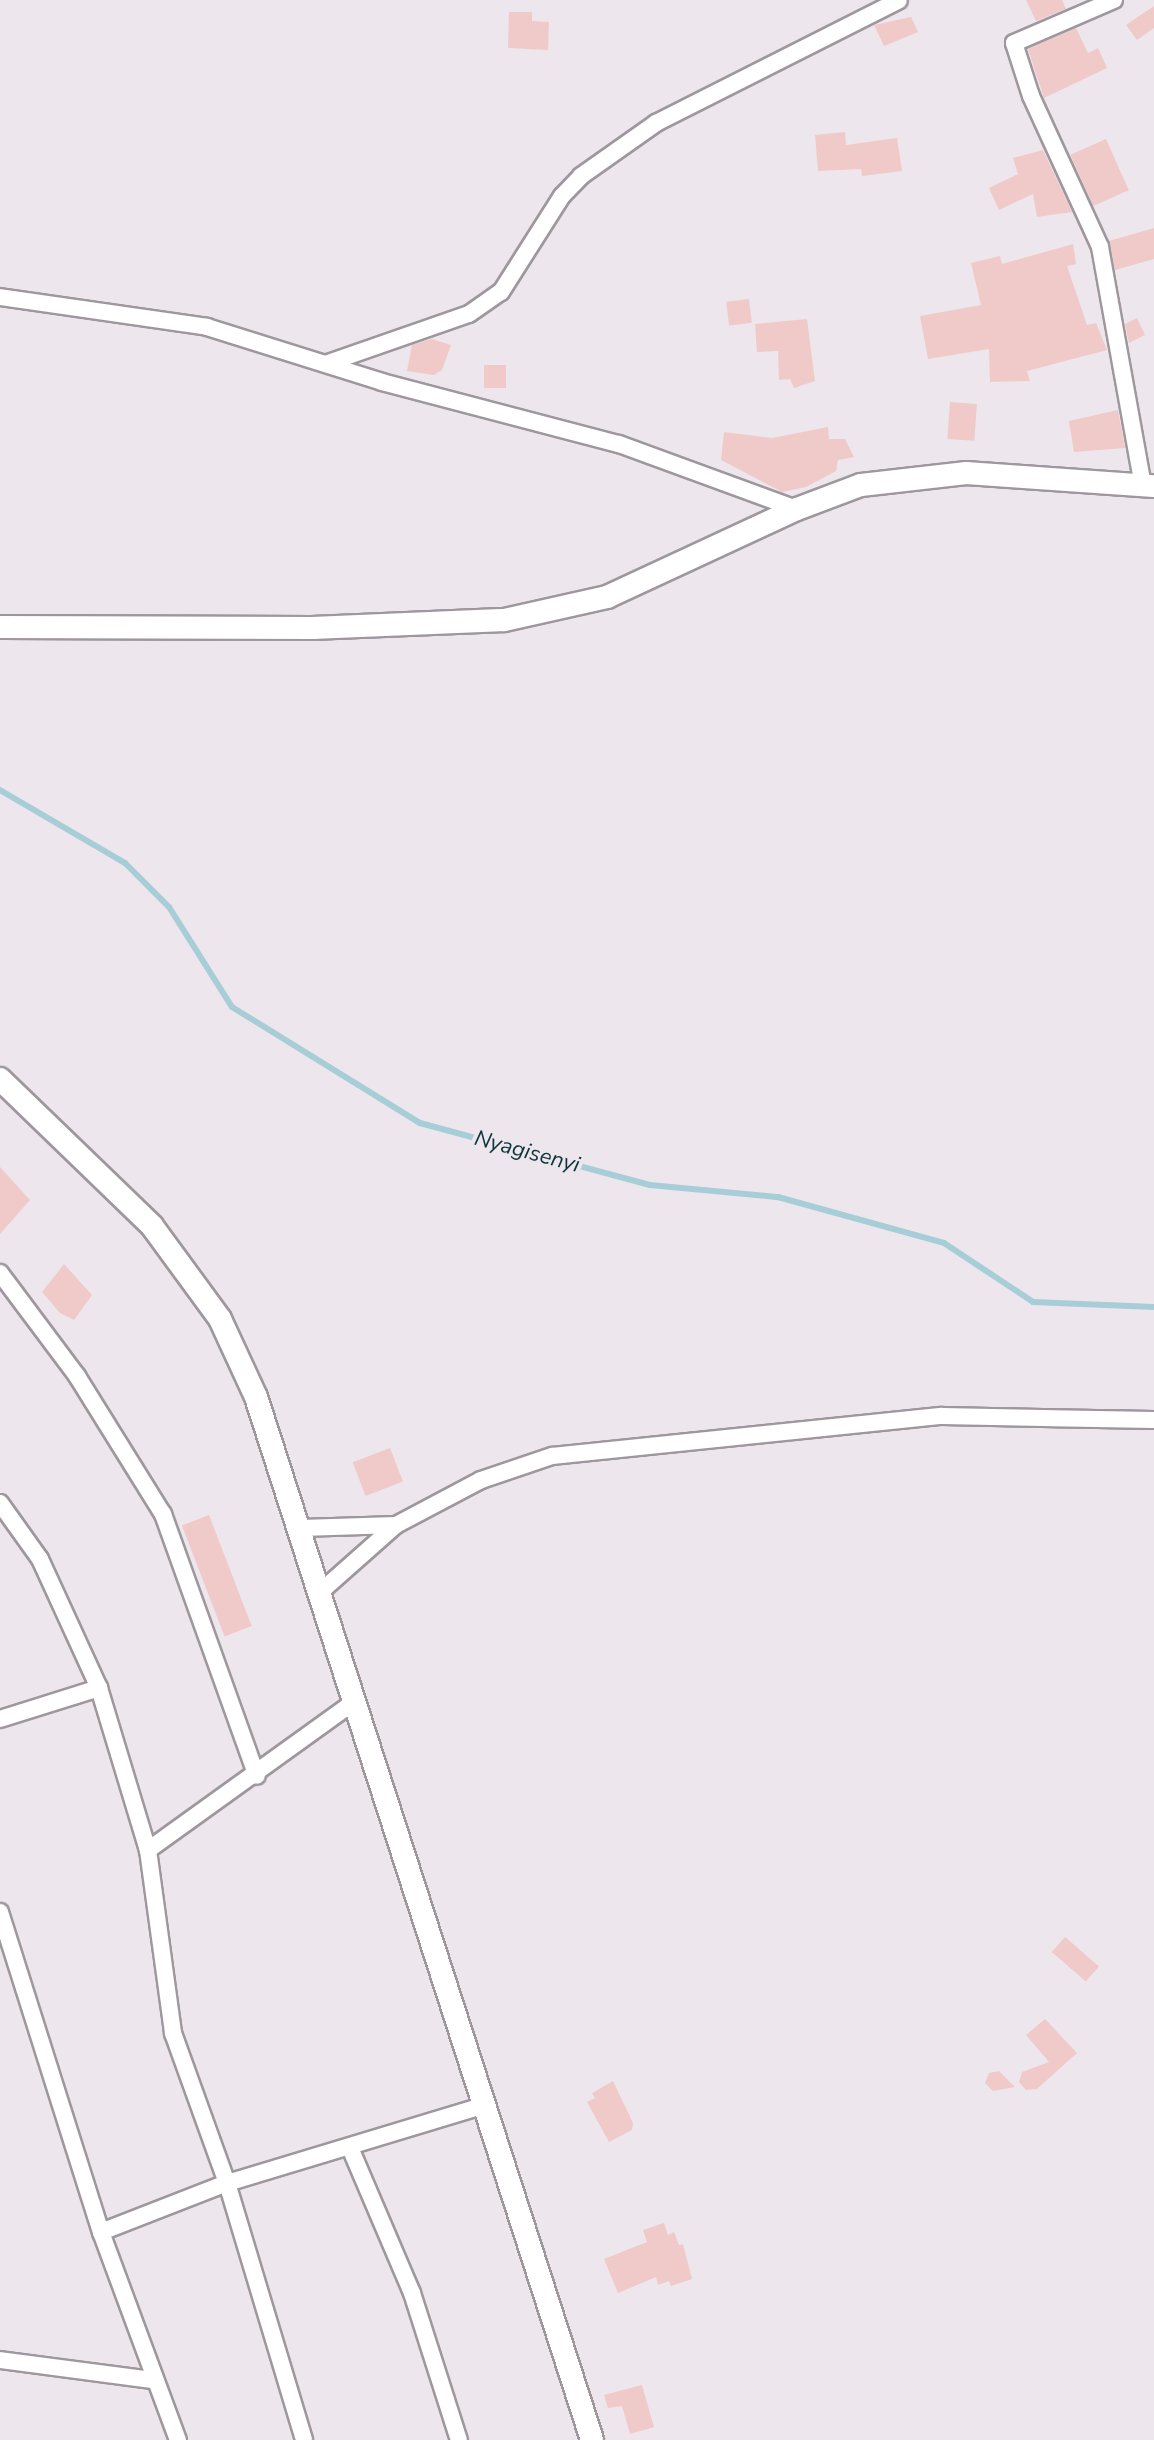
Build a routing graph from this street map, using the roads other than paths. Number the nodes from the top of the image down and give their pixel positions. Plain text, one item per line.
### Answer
1 (899, 0) edge
2 (1114, 0) edge
3 (0, 297) edge
4 (328, 363) junction
5 (1149, 486) edge
6 (797, 509) junction
7 (0, 627) edge
8 (0, 1079) edge
9 (0, 1273) edge
10 (1154, 1420) edge
11 (0, 1503) edge
12 (396, 1525) junction
13 (301, 1528) junction
14 (318, 1594) junction
15 (99, 1688) junction
16 (354, 1702) junction
17 (0, 1719) edge
18 (257, 1776) junction
19 (148, 1850) junction
20 (0, 1912) edge
21 (485, 2105) junction
22 (351, 2150) junction
23 (227, 2183) junction
24 (101, 2232) junction
25 (0, 2360) edge
26 (152, 2380) junction
27 (178, 2440) edge
28 (304, 2440) edge
29 (459, 2440) edge
30 (592, 2440) edge

1 - 4 street
2 - 5 street
3 - 4 street
4 - 6 street
5 - 6 main road
6 - 7 main road
8 - 13 main road
9 - 18 street
10 - 12 street
11 - 15 street
12 - 13 street
12 - 14 street
13 - 14 main road
14 - 16 main road
15 - 17 street
15 - 19 street
16 - 18 street
16 - 21 main road
18 - 19 street
19 - 23 street
20 - 24 street
21 - 22 street
21 - 30 main road
22 - 23 street
22 - 29 street
23 - 24 street
23 - 28 street
24 - 26 street
25 - 26 street
26 - 27 street

